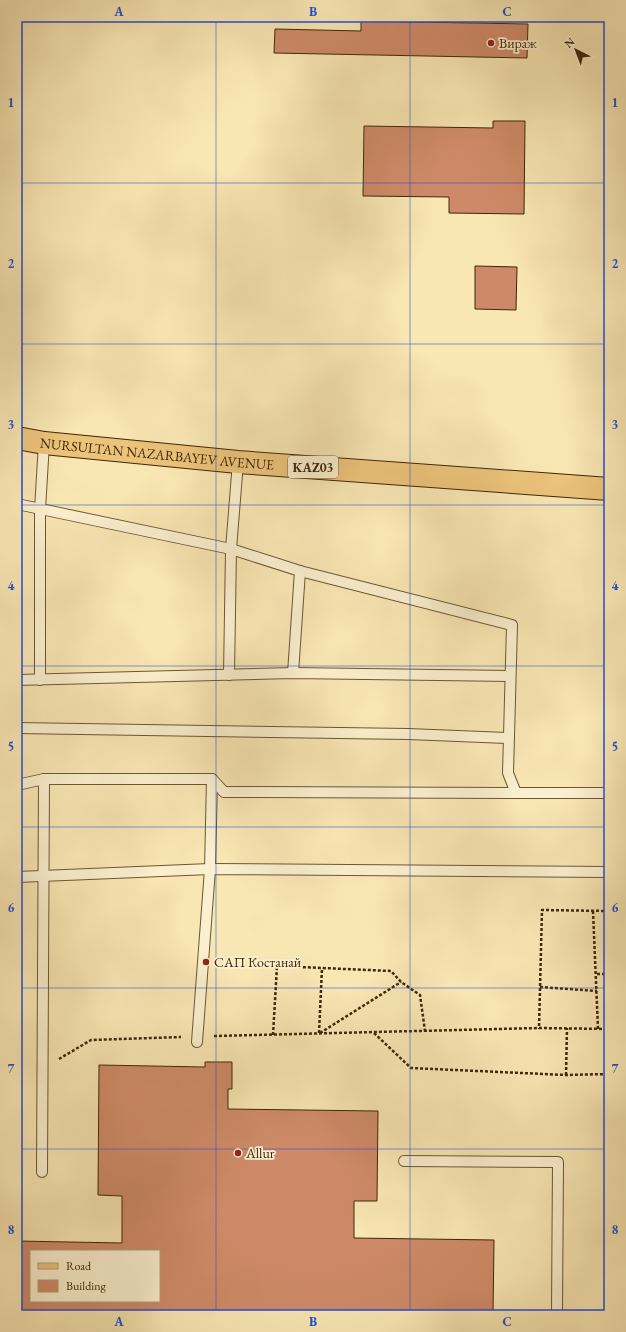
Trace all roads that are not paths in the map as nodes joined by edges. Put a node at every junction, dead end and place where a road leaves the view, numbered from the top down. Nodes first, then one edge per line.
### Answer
1 (17, 438) edge
2 (44, 443) junction
3 (238, 462) junction
4 (609, 489) edge
5 (17, 504) edge
6 (40, 509) junction
7 (231, 549) junction
8 (300, 571) junction
9 (293, 673) junction
10 (230, 675) junction
11 (510, 676) junction
12 (17, 680) edge
13 (40, 680) junction
14 (17, 728) edge
15 (507, 738) junction
16 (44, 779) junction
17 (212, 779) junction
18 (17, 785) edge
19 (516, 793) junction
20 (609, 793) edge
21 (210, 869) junction
22 (609, 872) edge
23 (17, 877) edge
24 (43, 877) junction
25 (198, 1039) road end
26 (404, 1161) dead end
27 (42, 1172) dead end
28 (557, 1315) edge

1 - 2 main road, NURSULTAN NAZARBAYEV AVENUE / KАZ03
2 - 3 main road, NURSULTAN NAZARBAYEV AVENUE / KАZ03
2 - 6 lane
3 - 4 main road, NURSULTAN NAZARBAYEV AVENUE / KАZ03
3 - 7 lane
5 - 6 lane
6 - 7 lane
6 - 13 lane
7 - 8 lane
7 - 10 lane
8 - 9 lane
8 - 11 lane
9 - 10 lane
9 - 11 lane
10 - 13 lane
11 - 15 lane
12 - 13 lane
14 - 15 lane
15 - 19 lane
16 - 17 lane
16 - 18 lane
16 - 24 lane
17 - 19 lane
17 - 21 lane
19 - 20 lane
21 - 22 lane
21 - 24 lane
21 - 25 lane
23 - 24 lane
24 - 27 lane
26 - 28 lane

